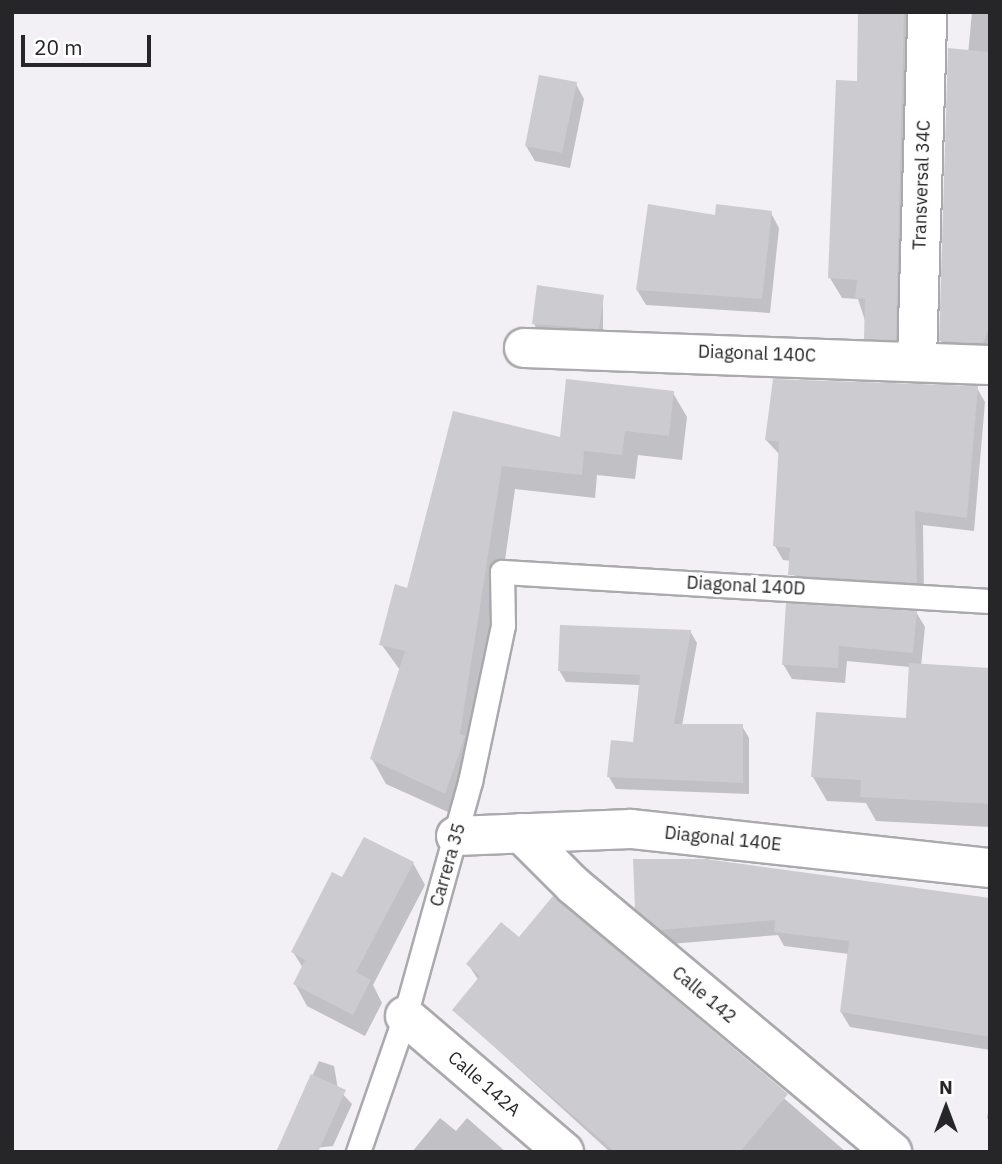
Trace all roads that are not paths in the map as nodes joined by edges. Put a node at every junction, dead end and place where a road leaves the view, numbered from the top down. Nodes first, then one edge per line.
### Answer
1 (927, 12) edge
2 (524, 348) dead end
3 (917, 359) junction
4 (990, 365) edge
5 (502, 572) joint
6 (990, 601) edge
7 (522, 833) junction
8 (456, 836) junction
9 (990, 869) edge
10 (405, 1016) junction
11 (358, 1152) edge
12 (564, 1152) edge
13 (892, 1152) edge

1 - 3 street, Transversal 34C
2 - 3 street, Diagonal 140C
3 - 4 street, Diagonal 140C
5 - 6 lane, Diagonal 140D
5 - 8 lane, Carrera 35
7 - 8 street, Diagonal 140E
7 - 9 street, Diagonal 140E
7 - 13 street, Calle 142
8 - 10 lane, Carrera 35
10 - 11 lane, Carrera 35
10 - 12 street, Calle 142A

